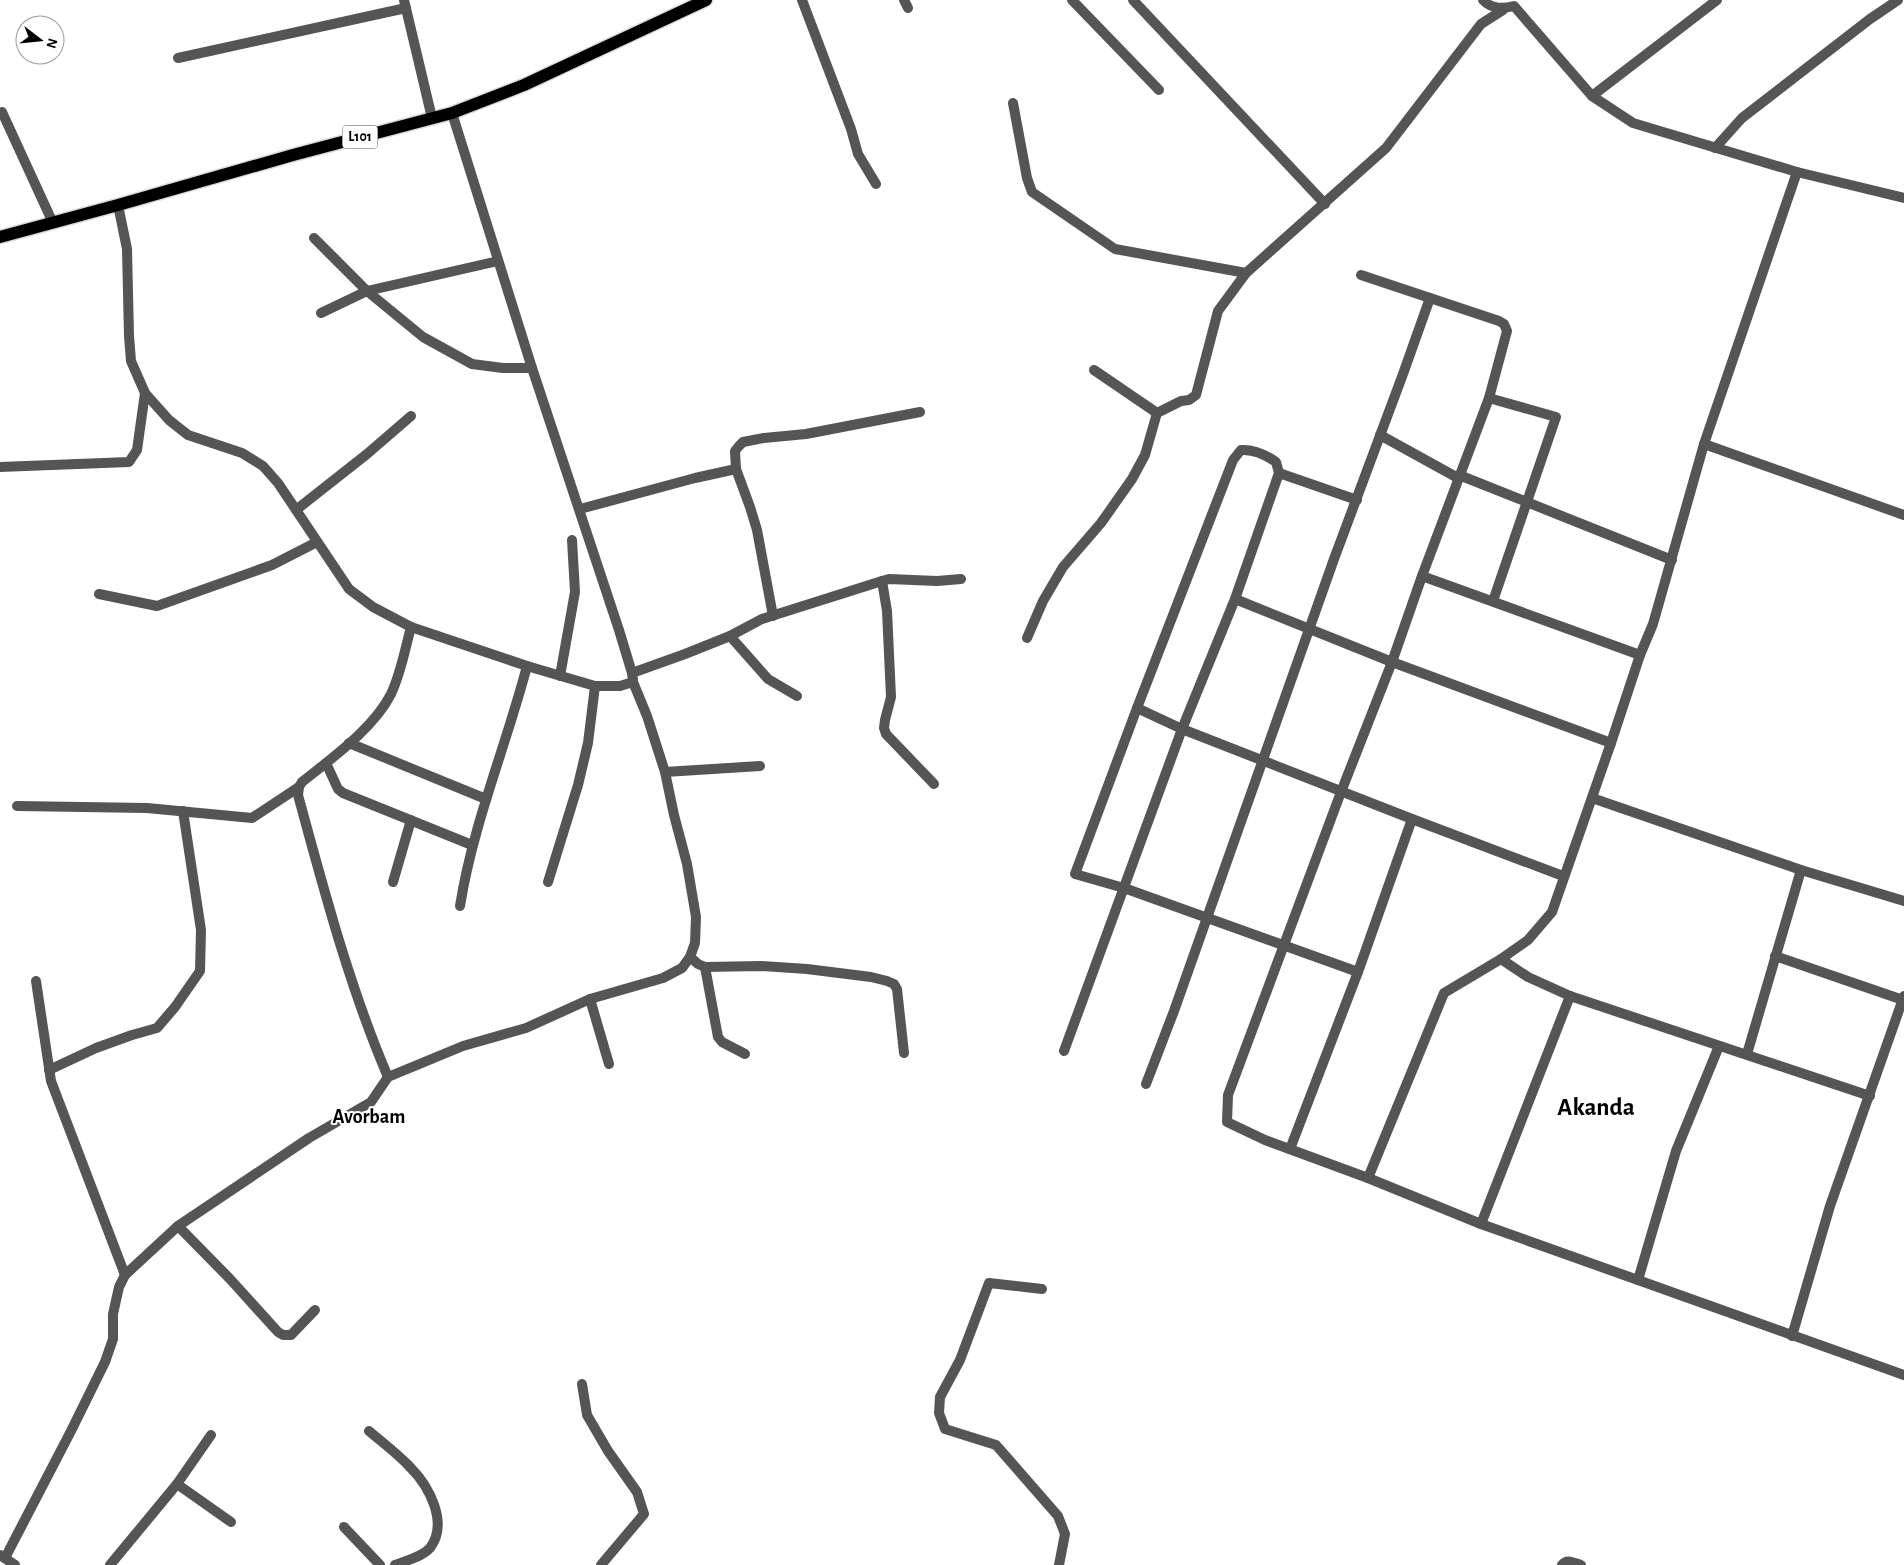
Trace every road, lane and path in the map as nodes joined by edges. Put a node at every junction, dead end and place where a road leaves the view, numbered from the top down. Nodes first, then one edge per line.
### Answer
1 (706, 0) edge
2 (802, 0) edge
3 (1072, 0) edge
4 (1134, 0) edge
5 (1717, 0) edge
6 (1898, 0) edge
7 (1485, 2) edge
8 (1519, 3) edge
9 (405, 4) edge
10 (1503, 10) junction
11 (1482, 24) junction
12 (178, 58) dead end
13 (1159, 90) dead end
14 (1592, 96) junction
15 (1013, 103) dead end
16 (2, 112) dead end
17 (452, 113) junction
18 (432, 118) junction
19 (1715, 148) junction
20 (1797, 172) junction
21 (876, 184) dead end
22 (1904, 198) edge
23 (1325, 204) junction
24 (118, 205) junction
25 (53, 223) junction
26 (0, 237) edge
27 (314, 238) dead end
28 (498, 261) junction
29 (1246, 273) junction
30 (1361, 275) dead end
31 (367, 290) junction
32 (1430, 298) junction
33 (322, 313) dead end
34 (532, 368) junction
35 (1094, 370) dead end
36 (145, 393) junction
37 (1489, 398) junction
38 (920, 412) dead end
39 (1158, 413) junction
40 (411, 416) dead end
41 (1380, 435) junction
42 (1704, 444) junction
43 (0, 467) edge
44 (736, 469) junction
45 (1279, 473) junction
46 (1458, 476) junction
47 (1357, 500) junction
48 (1527, 501) junction
49 (580, 509) junction
50 (296, 510) junction
51 (1904, 515) edge
52 (572, 540) dead end
53 (317, 542) junction
54 (1672, 560) junction
55 (1422, 576) junction
56 (962, 579) dead end
57 (882, 581) junction
58 (99, 594) dead end
59 (1235, 598) junction
60 (1493, 601) junction
61 (773, 616) junction
62 (411, 628) junction
63 (1310, 628) junction
64 (730, 636) junction
65 (1027, 638) dead end
66 (1640, 655) junction
67 (1392, 662) junction
68 (527, 666) junction
69 (560, 676) junction
70 (632, 678) junction
71 (595, 686) junction
72 (797, 696) dead end
73 (1137, 708) junction
74 (1182, 729) junction
75 (348, 743) junction
76 (1611, 743) junction
77 (1262, 760) junction
78 (326, 762) junction
79 (760, 766) dead end
80 (665, 772) junction
81 (934, 784) dead end
82 (299, 787) junction
83 (1341, 792) junction
84 (1592, 798) junction
85 (486, 799) junction
86 (17, 806) dead end
87 (183, 810) junction
88 (1412, 819) junction
89 (411, 820) junction
90 (472, 845) junction
91 (1801, 870) junction
92 (1563, 876) junction
93 (394, 882) dead end
94 (548, 882) dead end
95 (1124, 888) junction
96 (1904, 902) edge
97 (460, 906) dead end
98 (1206, 918) junction
99 (1284, 946) junction
100 (1776, 956) junction
101 (690, 957) junction
102 (1501, 959) junction
103 (705, 967) junction
104 (1358, 972) junction
105 (36, 981) dead end
106 (1570, 996) junction
107 (1903, 998) edge
108 (590, 999) junction
109 (1719, 1046) junction
110 (1064, 1051) dead end
111 (904, 1053) dead end
112 (745, 1054) dead end
113 (1747, 1054) junction
114 (609, 1064) dead end
115 (49, 1070) junction
116 (388, 1077) junction
117 (1146, 1084) dead end
118 (1870, 1096) junction
119 (1290, 1149) junction
120 (1368, 1178) junction
121 (1481, 1224) junction
122 (178, 1226) junction
123 (125, 1275) junction
124 (1638, 1280) junction
125 (1042, 1289) dead end
126 (315, 1310) dead end
127 (1792, 1336) junction
128 (1904, 1376) edge
129 (582, 1384) dead end
130 (370, 1431) dead end
131 (211, 1435) dead end
132 (177, 1484) junction
133 (231, 1522) dead end
134 (344, 1527) dead end
135 (2, 1556) edge
136 (15, 1565) edge
137 (110, 1565) edge
138 (380, 1565) edge
139 (395, 1565) edge
140 (601, 1565) edge
141 (1060, 1565) edge
142 (1562, 1565) edge
143 (1581, 1565) edge

1 - 17 main road, L101
2 - 21 street
3 - 13 street
4 - 23 street
5 - 14 street
6 - 19 street
7 - 10 street
7 - 11 street
8 - 10 street
8 - 14 street
9 - 12 street
9 - 18 street
10 - 11 street
11 - 23 street
14 - 19 street
15 - 29 street
16 - 25 street
17 - 18 main road, L101
17 - 28 street
18 - 24 main road, L101
19 - 20 street
20 - 22 street
20 - 42 street
23 - 29 street
24 - 25 main road, L101
24 - 36 street
25 - 26 main road, L101
27 - 31 street
28 - 31 street
28 - 34 street
29 - 39 street
30 - 32 street
31 - 33 street
31 - 34 street
32 - 37 street
32 - 41 street
34 - 49 street
35 - 39 street
36 - 43 street
36 - 50 street
37 - 46 street
37 - 48 street
38 - 44 street
39 - 65 street
40 - 50 street
41 - 46 street
41 - 47 street
42 - 51 street
42 - 54 street
44 - 49 street
44 - 61 street
45 - 47 street
45 - 59 street
45 - 73 street
46 - 48 street
46 - 55 street
47 - 63 street
48 - 54 street
48 - 60 street
49 - 70 street
50 - 53 street
52 - 69 street
53 - 58 street
53 - 62 street
54 - 66 street
55 - 60 street
55 - 67 street
56 - 57 street
57 - 61 street
57 - 81 street
59 - 63 street
59 - 74 street
60 - 66 street
61 - 64 street
62 - 68 street
62 - 75 street
63 - 67 street
63 - 77 street
64 - 70 street
64 - 72 street
66 - 76 street
67 - 76 street
67 - 83 street
68 - 69 street
68 - 85 street
69 - 71 street
70 - 71 street
70 - 80 street
71 - 94 street
73 - 74 street
73 - 95 street
74 - 77 street
74 - 95 street
75 - 78 street
75 - 85 street
76 - 84 street
77 - 83 street
77 - 98 street
78 - 82 street
78 - 89 street
79 - 80 street
80 - 101 street
82 - 87 street
82 - 116 street
83 - 88 street
83 - 99 street
84 - 91 street
84 - 92 street
85 - 90 street
86 - 87 street
87 - 115 street
88 - 92 street
88 - 104 street
89 - 90 street
89 - 93 street
90 - 97 street
91 - 96 street
91 - 100 street
92 - 102 street
95 - 98 street
95 - 110 street
98 - 99 street
98 - 117 street
99 - 104 street
99 - 119 street
100 - 107 street
100 - 113 street
101 - 103 street
101 - 108 street
102 - 106 street
102 - 120 street
103 - 111 street
103 - 112 street
104 - 119 street
105 - 115 street
106 - 109 street
106 - 121 street
107 - 118 street
108 - 114 street
108 - 116 street
109 - 113 street
109 - 124 street
113 - 118 street
115 - 123 street
116 - 122 street
118 - 127 street
119 - 120 street
120 - 121 street
121 - 124 street
122 - 123 street
122 - 126 street
123 - 135 street
124 - 127 street
125 - 141 street
127 - 128 street
129 - 140 street
130 - 139 street
131 - 132 street
132 - 133 street
132 - 137 street
134 - 138 street
135 - 136 street
142 - 143 street

